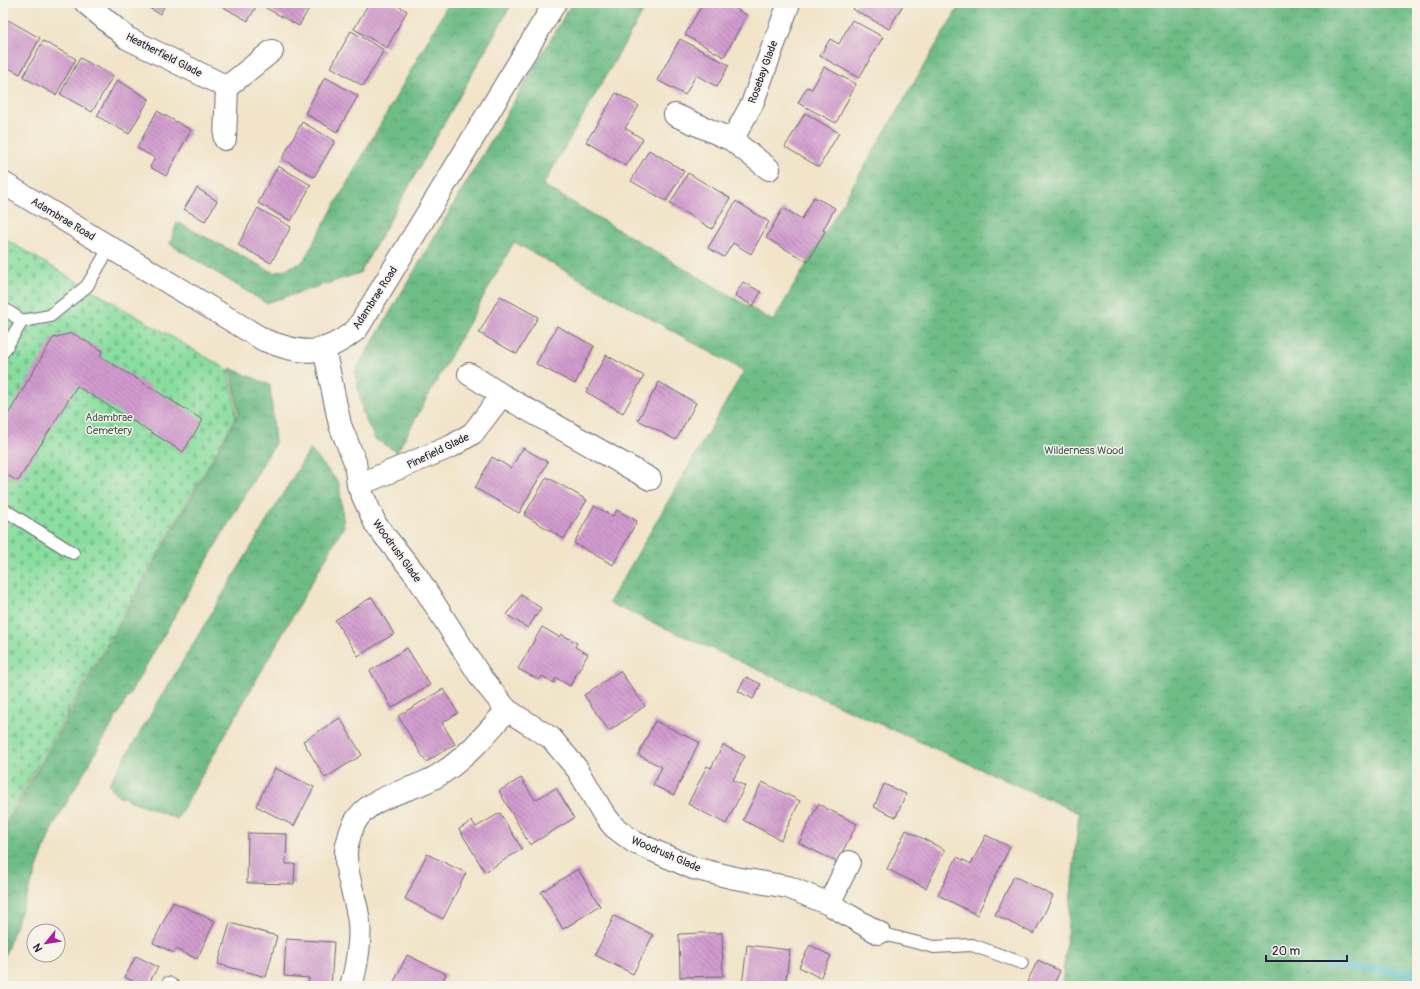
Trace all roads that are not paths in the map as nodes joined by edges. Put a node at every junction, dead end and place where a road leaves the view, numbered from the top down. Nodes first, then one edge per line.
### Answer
1 (86, 3) edge
2 (555, 3) edge
3 (789, 3) edge
4 (272, 51) dead end
5 (227, 87) junction
6 (675, 115) dead end
7 (225, 139) dead end
8 (732, 140) junction
9 (769, 169) dead end
10 (3, 183) edge
11 (110, 247) junction
12 (3, 308) edge
13 (22, 321) junction
14 (324, 348) junction
15 (3, 352) edge
16 (469, 374) dead end
17 (502, 395) junction
18 (650, 479) dead end
19 (358, 485) junction
20 (3, 509) edge
21 (73, 553) dead end
22 (507, 710) junction
23 (849, 862) dead end
24 (829, 904) junction
25 (879, 933) joint
26 (1022, 963) dead end
27 (351, 986) edge

1 - 5 street, Heatherfield Glade
2 - 14 street, Adambrae Road
3 - 8 street, Rosebay Glade
4 - 5 street
5 - 7 street
6 - 8 street
8 - 9 street
10 - 11 street, Adambrae Road
11 - 13 lane
11 - 14 street, Adambrae Road
12 - 13 lane
13 - 15 lane
14 - 19 street, Woodrush Glade
16 - 17 street
17 - 18 street
17 - 19 street, Pinefield Glade
19 - 22 street, Woodrush Glade
20 - 21 lane
22 - 24 street, Woodrush Glade
22 - 27 street
23 - 24 street
24 - 25 street, Woodrush Glade
25 - 26 lane

